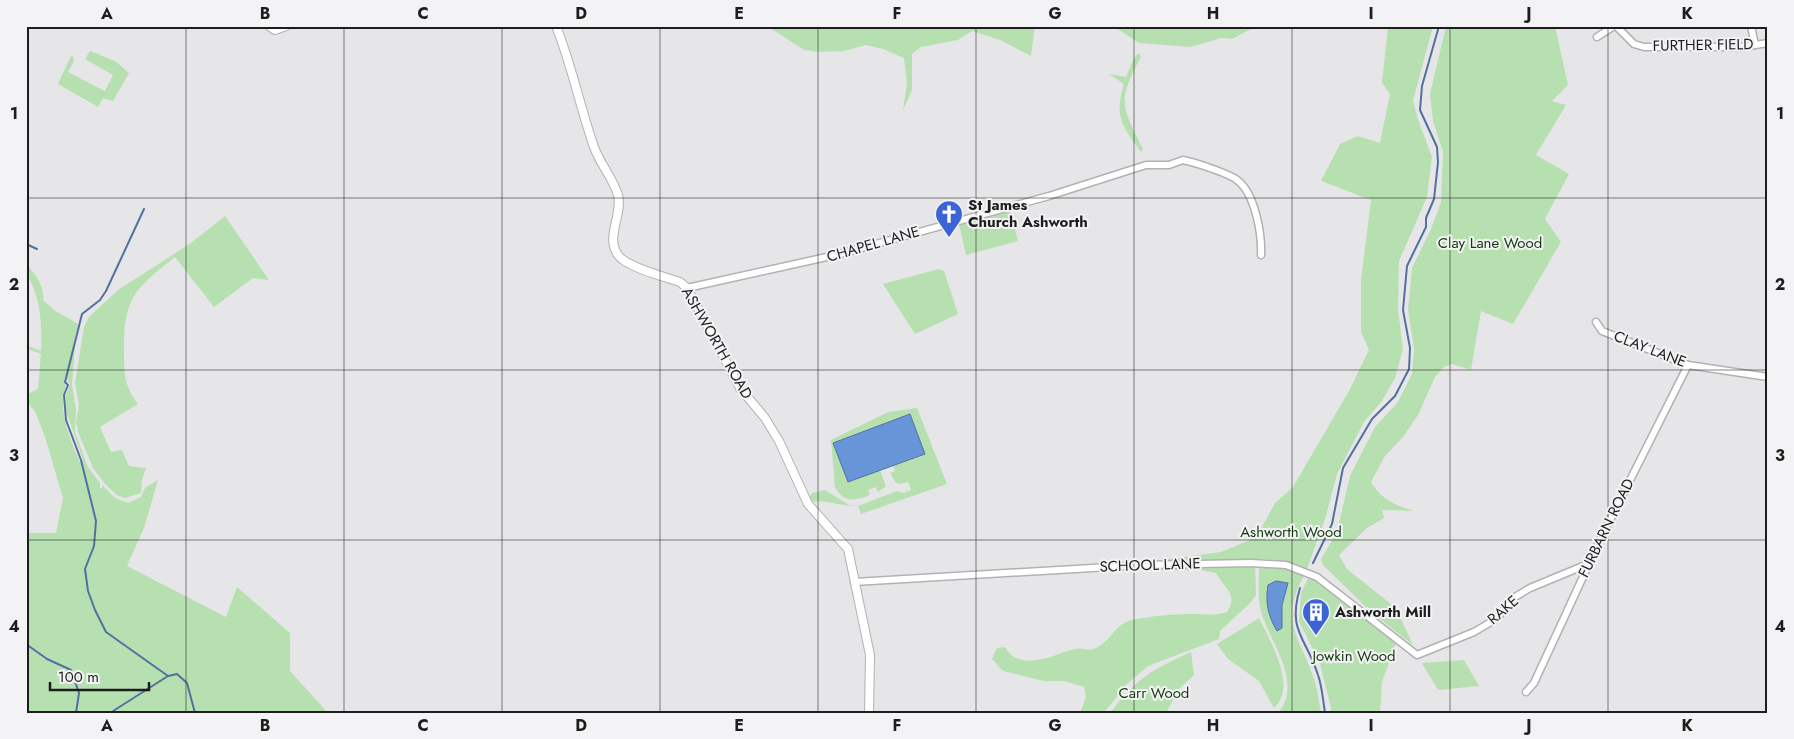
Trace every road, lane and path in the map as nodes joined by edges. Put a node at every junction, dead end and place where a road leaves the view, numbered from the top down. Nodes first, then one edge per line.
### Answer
1 (269, 26) edge
2 (286, 26) edge
3 (556, 26) edge
4 (1615, 26) edge
5 (1751, 26) edge
6 (1598, 37) dead end
7 (1768, 43) edge
8 (1755, 45) junction
9 (1261, 255) dead end
10 (687, 288) junction
11 (1596, 322) dead end
12 (1688, 365) junction
13 (1768, 377) edge
14 (1588, 564) junction
15 (854, 582) junction
16 (1416, 655) joint
17 (1526, 692) dead end
18 (869, 713) edge

1 - 2 street
3 - 10 street, ASHWORTH ROAD
4 - 6 street
4 - 8 street, FURTHER FIELD
5 - 8 street
7 - 8 street, FURTHER FIELD
9 - 10 street, CHAPEL LANE
10 - 15 street, ASHWORTH ROAD
11 - 12 street, CLAY LANE
12 - 13 street, CLAY LANE
12 - 14 street, FURBARN ROAD
14 - 16 street, RAKE
14 - 17 street, FURBARN ROAD
15 - 16 street, SCHOOL LANE
15 - 18 street, ASHWORTH ROAD

